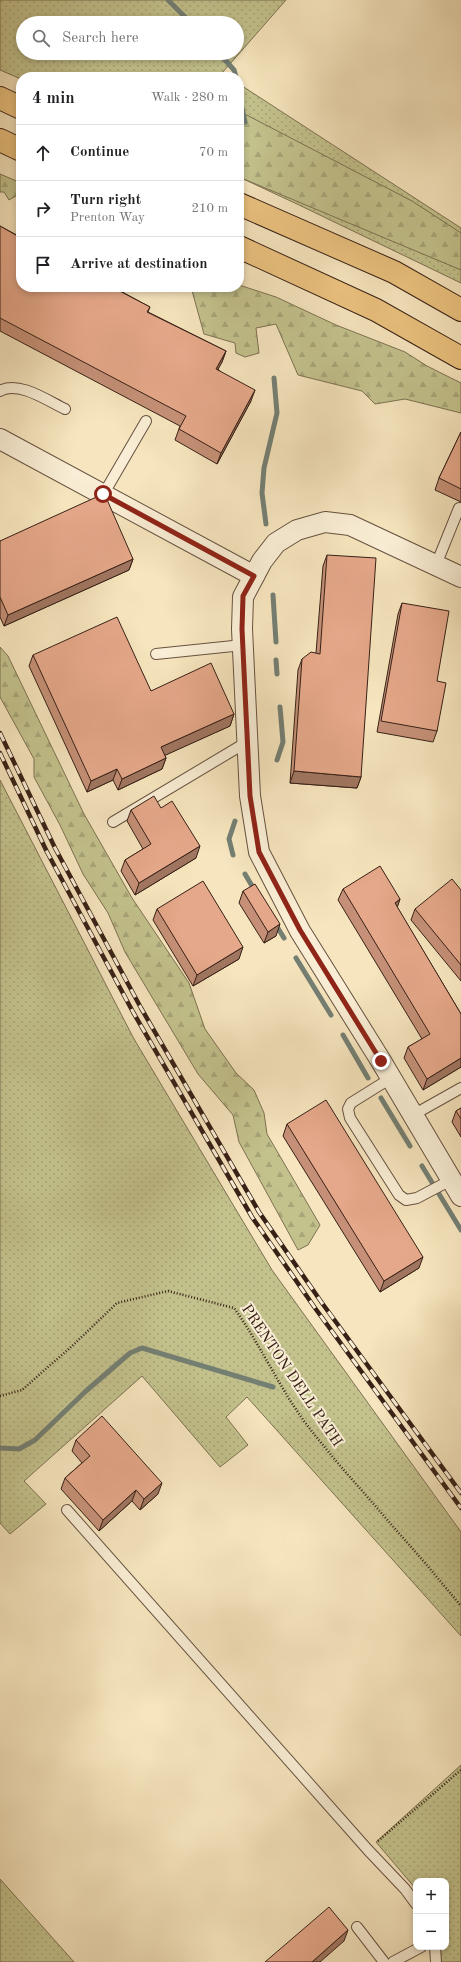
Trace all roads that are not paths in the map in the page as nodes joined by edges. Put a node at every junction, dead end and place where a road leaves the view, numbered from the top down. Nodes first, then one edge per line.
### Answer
1 (0, 98) edge
2 (16, 106) edge
3 (0, 140) edge
4 (16, 148) edge
5 (244, 206) edge
6 (244, 249) edge
7 (461, 310) edge
8 (461, 358) edge
9 (0, 391) edge
10 (65, 409) dead end
11 (146, 421) dead end
12 (0, 439) edge
13 (103, 494) junction
14 (459, 508) dead end
15 (436, 565) junction
16 (254, 576) junction
17 (461, 577) edge
18 (243, 645) junction
19 (156, 654) dead end
20 (247, 742) junction
21 (113, 822) dead end
22 (391, 1078) junction
23 (461, 1088) edge
24 (413, 1115) junction
25 (456, 1188) edge
26 (67, 1510) dead end
27 (413, 1900) edge
28 (357, 1927) dead end
29 (415, 1950) edge
30 (435, 1950) edge
31 (384, 1962) edge
32 (393, 1962) edge
33 (436, 1962) edge

1 - 2 highway
3 - 4 highway
5 - 7 highway
6 - 8 highway
9 - 10 lane
11 - 13 lane
12 - 13 street
13 - 16 street
14 - 15 lane
15 - 16 street
15 - 17 street
16 - 18 street
18 - 19 lane
18 - 20 street
20 - 21 lane
20 - 22 street
22 - 24 street
22 - 25 lane
23 - 24 lane
24 - 25 street
26 - 27 lane
28 - 31 lane
29 - 32 lane
30 - 33 lane

